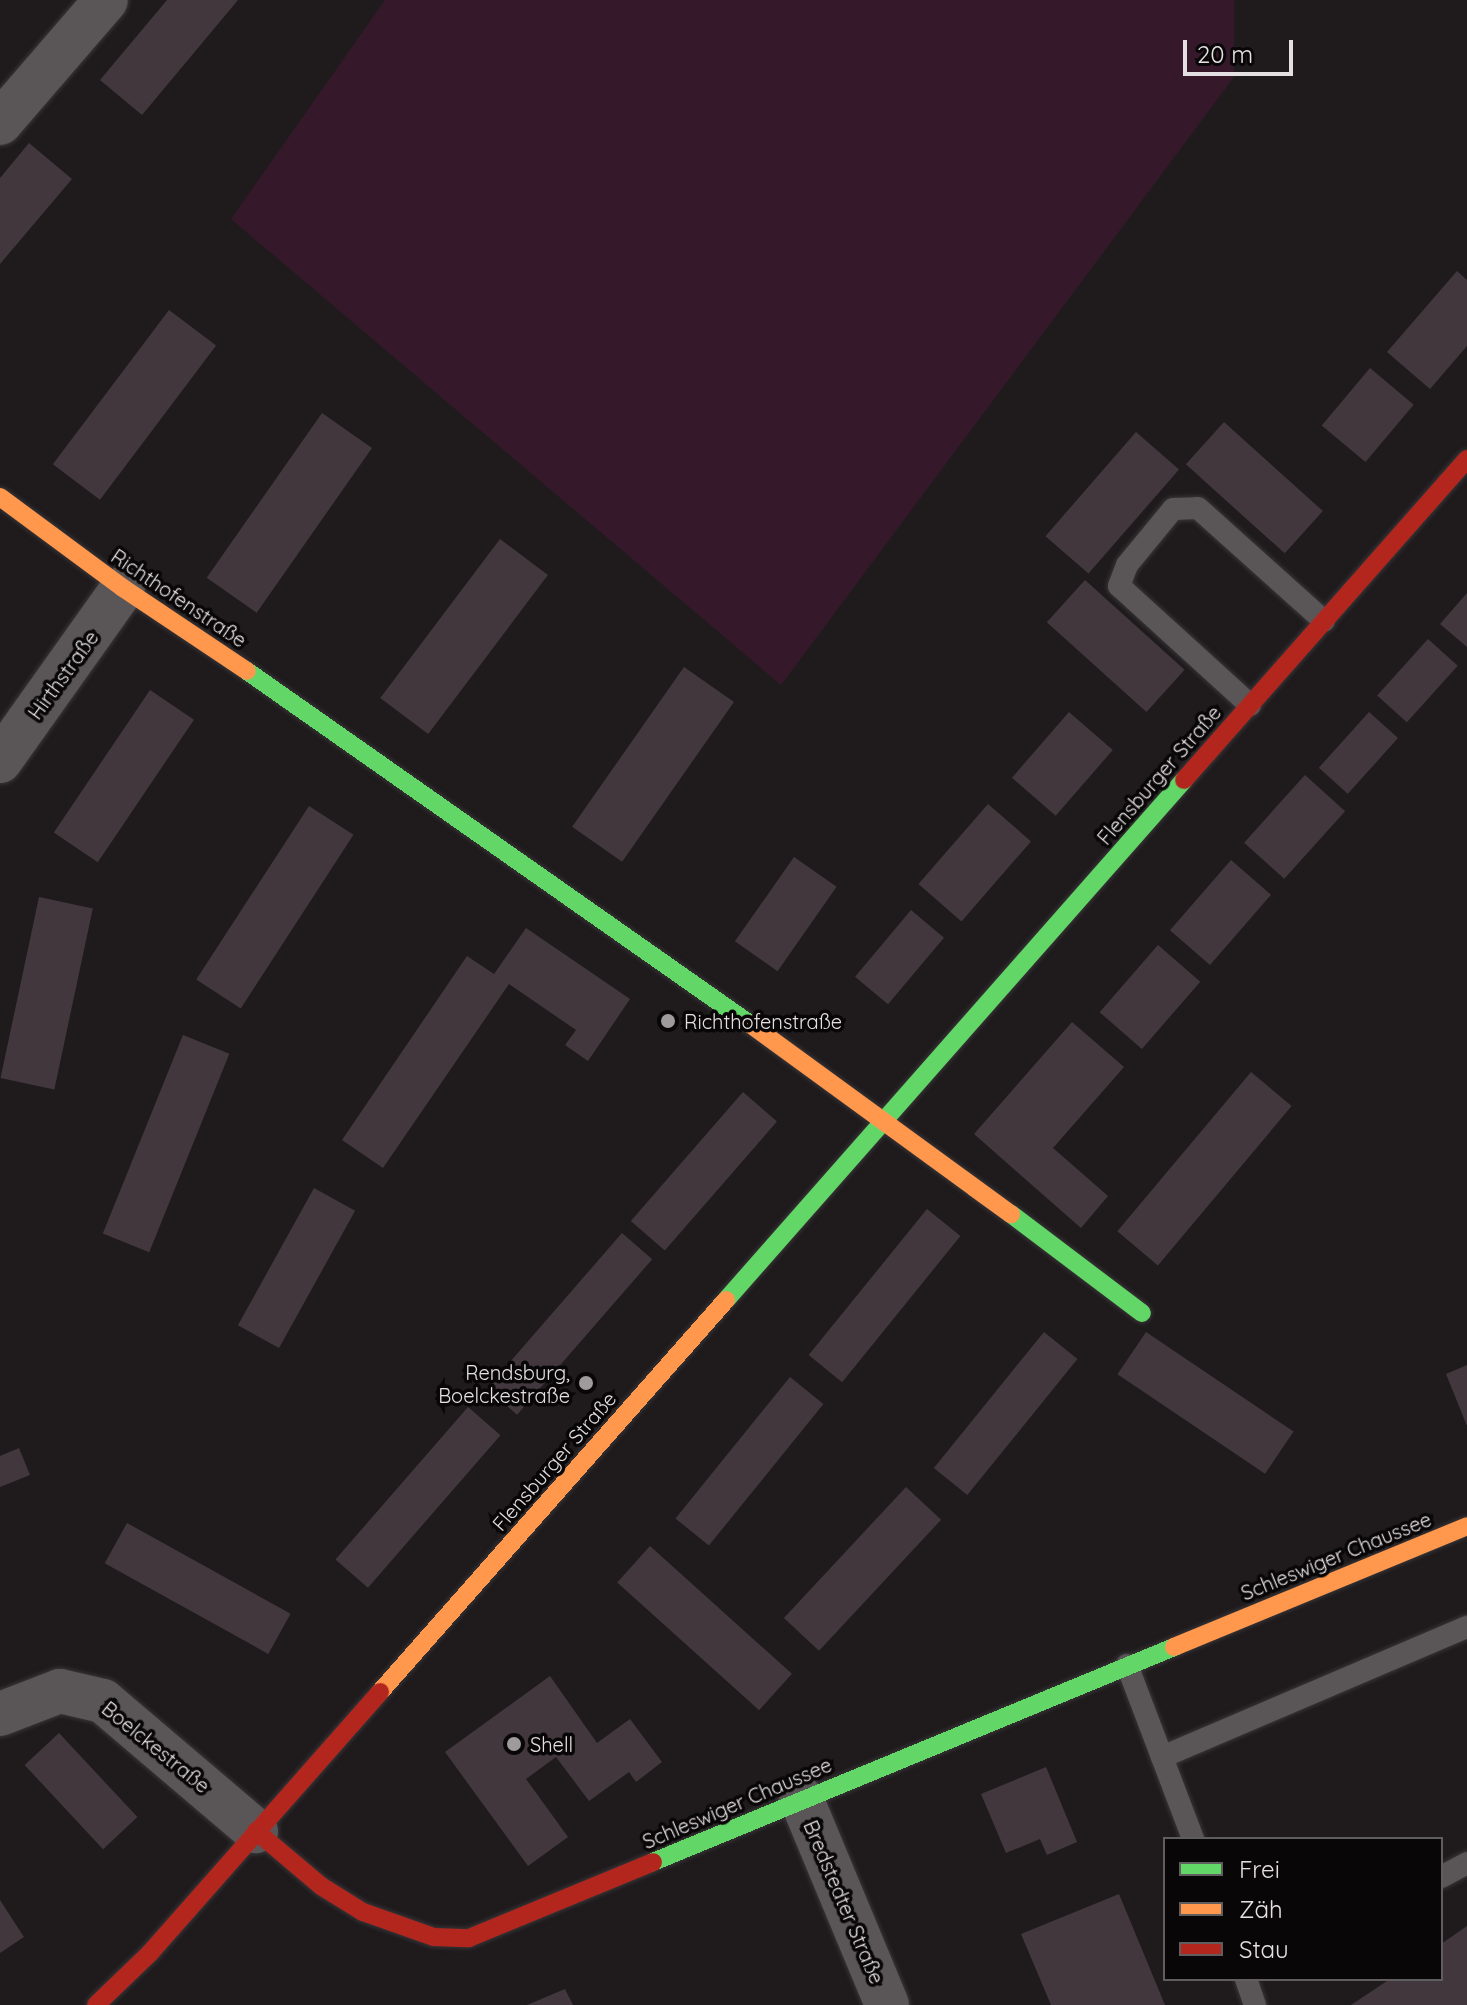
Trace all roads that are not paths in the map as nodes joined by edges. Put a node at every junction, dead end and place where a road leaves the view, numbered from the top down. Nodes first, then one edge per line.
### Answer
1 (106, 0) edge
2 (0, 123) edge
3 (1467, 459) edge
4 (0, 497) edge
5 (123, 588) junction
6 (1324, 621) junction
7 (1250, 705) junction
8 (0, 761) edge
9 (885, 1119) junction
10 (1142, 1313) dead end
11 (1467, 1526) edge
12 (1467, 1627) edge
13 (1127, 1665) junction
14 (0, 1714) edge
15 (1162, 1757) junction
16 (801, 1798) junction
17 (256, 1831) junction
18 (1192, 1837) edge
19 (1467, 1863) edge
20 (1443, 1876) edge
21 (96, 2005) edge
22 (887, 2005) edge

1 - 2 street
3 - 6 street, Flensburger Straße
4 - 5 street, Richthofenstraße
5 - 8 street, Hirthstraße
5 - 9 street, Richthofenstraße
6 - 7 street, Flensburger Straße
6 - 7 lane
7 - 9 street, Flensburger Straße
9 - 10 street
9 - 17 street, Flensburger Straße
11 - 13 street, Schleswiger Chaussee
12 - 15 lane
13 - 15 lane
13 - 16 street, Schleswiger Chaussee
14 - 17 street, Boelckestraße
15 - 18 lane
16 - 17 street, Schleswiger Chaussee
16 - 22 street, Bredstedter Straße
17 - 21 street
19 - 20 lane

